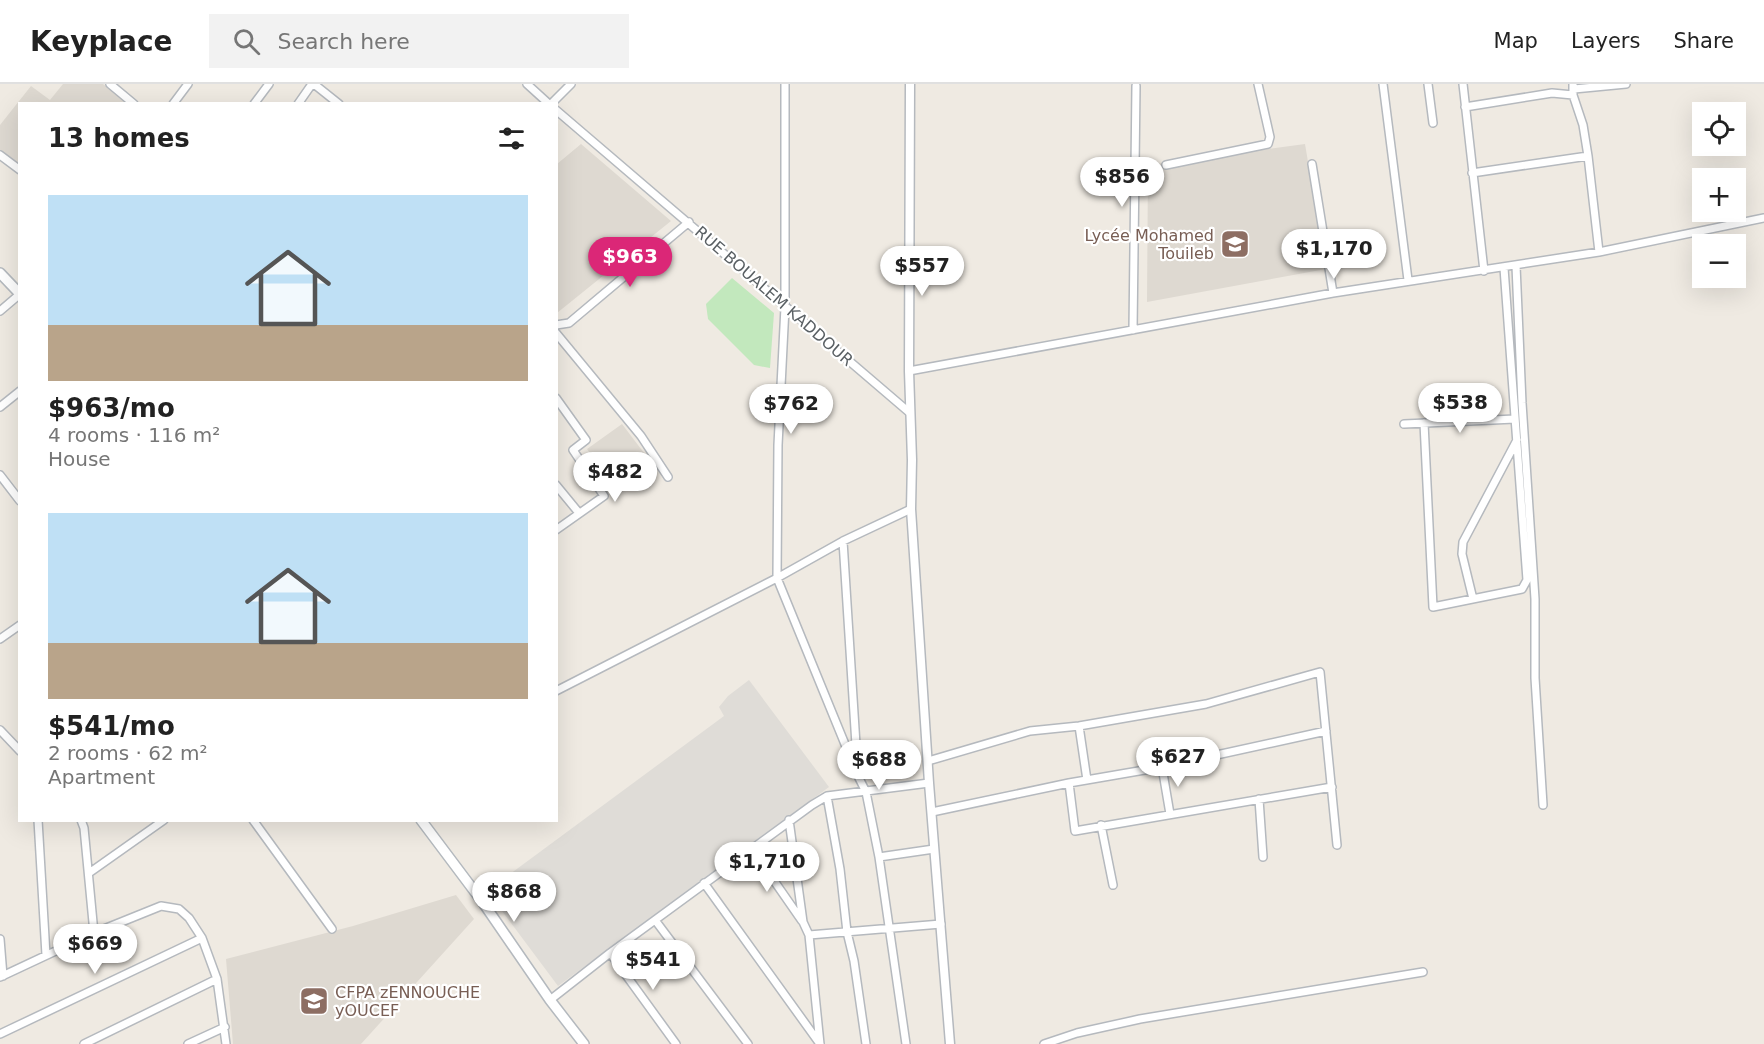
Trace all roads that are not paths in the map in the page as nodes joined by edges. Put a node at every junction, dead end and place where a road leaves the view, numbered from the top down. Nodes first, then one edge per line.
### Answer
1 (110, 84) edge
2 (188, 84) edge
3 (269, 84) edge
4 (313, 84) edge
5 (527, 84) edge
6 (571, 84) edge
7 (785, 84) edge
8 (910, 84) edge
9 (1258, 84) edge
10 (1383, 84) edge
11 (1428, 84) edge
12 (1463, 84) edge
13 (1626, 84) edge
14 (1136, 86) dead end
15 (1573, 89) edge
16 (132, 102) edge
17 (174, 102) edge
18 (256, 102) edge
19 (300, 102) edge
20 (336, 102) edge
21 (548, 102) edge
22 (552, 102) edge
23 (1465, 106) junction
24 (558, 112) edge
25 (1433, 123) dead end
26 (0, 155) edge
27 (1588, 156) junction
28 (1312, 164) dead end
29 (1166, 165) dead end
30 (18, 168) edge
31 (1472, 173) junction
32 (1764, 218) edge
33 (689, 222) junction
34 (1599, 252) junction
35 (1516, 266) junction
36 (1504, 268) junction
37 (1484, 271) junction
38 (0, 273) edge
39 (1408, 280) junction
40 (18, 292) edge
41 (1333, 293) junction
42 (18, 296) edge
43 (785, 307) junction
44 (0, 311) edge
45 (558, 325) edge
46 (1133, 330) junction
47 (558, 335) edge
48 (909, 371) junction
49 (18, 393) edge
50 (558, 401) edge
51 (0, 407) edge
52 (910, 413) junction
53 (1515, 418) junction
54 (1425, 423) junction
55 (1404, 424) dead end
56 (1516, 440) junction
57 (0, 475) edge
58 (668, 477) dead end
59 (558, 487) edge
60 (18, 498) edge
61 (911, 509) junction
62 (579, 513) junction
63 (558, 529) edge
64 (843, 541) junction
65 (777, 578) junction
66 (1473, 600) junction
67 (18, 626) edge
68 (0, 639) edge
69 (558, 690) edge
70 (1080, 726) junction
71 (0, 730) edge
72 (1326, 731) junction
73 (18, 749) edge
74 (928, 761) junction
75 (1162, 767) junction
76 (858, 776) junction
77 (1087, 780) junction
78 (928, 783) junction
79 (1069, 783) junction
80 (1332, 787) junction
81 (866, 792) junction
82 (827, 796) junction
83 (1259, 799) junction
84 (1543, 805) dead end
85 (932, 812) junction
86 (1170, 814) junction
87 (789, 820) junction
88 (38, 822) edge
89 (82, 822) edge
90 (161, 822) edge
91 (254, 822) edge
92 (422, 822) edge
93 (1101, 825) junction
94 (1337, 845) dead end
95 (752, 849) junction
96 (934, 849) junction
97 (879, 857) junction
98 (1263, 857) dead end
99 (89, 873) junction
100 (704, 883) junction
101 (1113, 885) dead end
102 (655, 920) junction
103 (803, 922) junction
104 (941, 924) junction
105 (889, 927) junction
106 (332, 930) dead end
107 (847, 932) junction
108 (94, 933) junction
109 (808, 935) junction
110 (202, 938) junction
111 (0, 939) edge
112 (610, 953) junction
113 (46, 955) junction
114 (1424, 972) dead end
115 (2, 977) edge
116 (217, 979) junction
117 (550, 1000) junction
118 (225, 1027) junction
119 (0, 1035) edge
120 (84, 1044) edge
121 (188, 1044) edge
122 (226, 1044) edge
123 (584, 1044) edge
124 (676, 1044) edge
125 (748, 1044) edge
126 (820, 1044) edge
127 (866, 1044) edge
128 (906, 1044) edge
129 (950, 1044) edge
130 (1044, 1044) edge

1 - 16 street
2 - 17 street
3 - 18 street
4 - 19 street
4 - 20 street
5 - 21 street
6 - 22 street
7 - 43 street
8 - 48 street
9 - 29 street
10 - 39 street
11 - 25 street
12 - 23 street
13 - 15 street
14 - 46 street
15 - 23 street
15 - 27 street
23 - 31 street
24 - 33 street, RUE BOUALEM KADDOUR
26 - 30 street
27 - 31 street
27 - 34 street
28 - 41 street
31 - 37 street
32 - 34 street
33 - 43 street, RUE BOUALEM KADDOUR
33 - 45 street
34 - 35 street
35 - 36 street
35 - 84 street
36 - 37 street
36 - 53 street
37 - 39 street
38 - 40 main road
39 - 41 street
41 - 46 street
42 - 44 street
43 - 52 street, RUE BOUALEM KADDOUR
43 - 65 street
46 - 48 street
47 - 58 street
48 - 52 street
49 - 51 street
50 - 62 street
52 - 61 street
53 - 54 street
53 - 56 street
54 - 55 street
54 - 66 street
56 - 66 street
56 - 66 street
57 - 60 street
59 - 62 street
61 - 64 street
61 - 74 street
62 - 63 street
64 - 65 street
64 - 76 street
65 - 69 street
65 - 76 street
67 - 68 street
70 - 72 street
70 - 74 street
70 - 77 street
71 - 73 street
72 - 75 street
72 - 80 street
74 - 78 street
75 - 77 street
75 - 86 street
76 - 81 street
77 - 79 street
78 - 81 street
78 - 85 street
79 - 85 street
79 - 93 street
80 - 83 street
80 - 94 street
81 - 82 street
81 - 97 street
82 - 87 street
82 - 107 street
83 - 86 street
83 - 98 street
85 - 96 street
86 - 93 street
87 - 95 street
87 - 103 street
88 - 113 street
89 - 99 street
90 - 99 street
91 - 106 street
92 - 117 main road
93 - 101 street
95 - 100 street
95 - 103 street
96 - 97 street
96 - 104 street
97 - 105 street
99 - 108 street
100 - 102 street
100 - 126 street
102 - 112 street
102 - 125 street
103 - 109 street
104 - 105 street
104 - 129 street
105 - 107 street
105 - 128 street
107 - 109 street
107 - 127 street
108 - 110 street
108 - 113 street
109 - 126 street
110 - 116 street
110 - 119 street
111 - 115 street
112 - 117 street
112 - 124 street
113 - 115 street
114 - 130 street
116 - 118 street
116 - 120 street
117 - 123 main road
118 - 121 street
118 - 122 street

